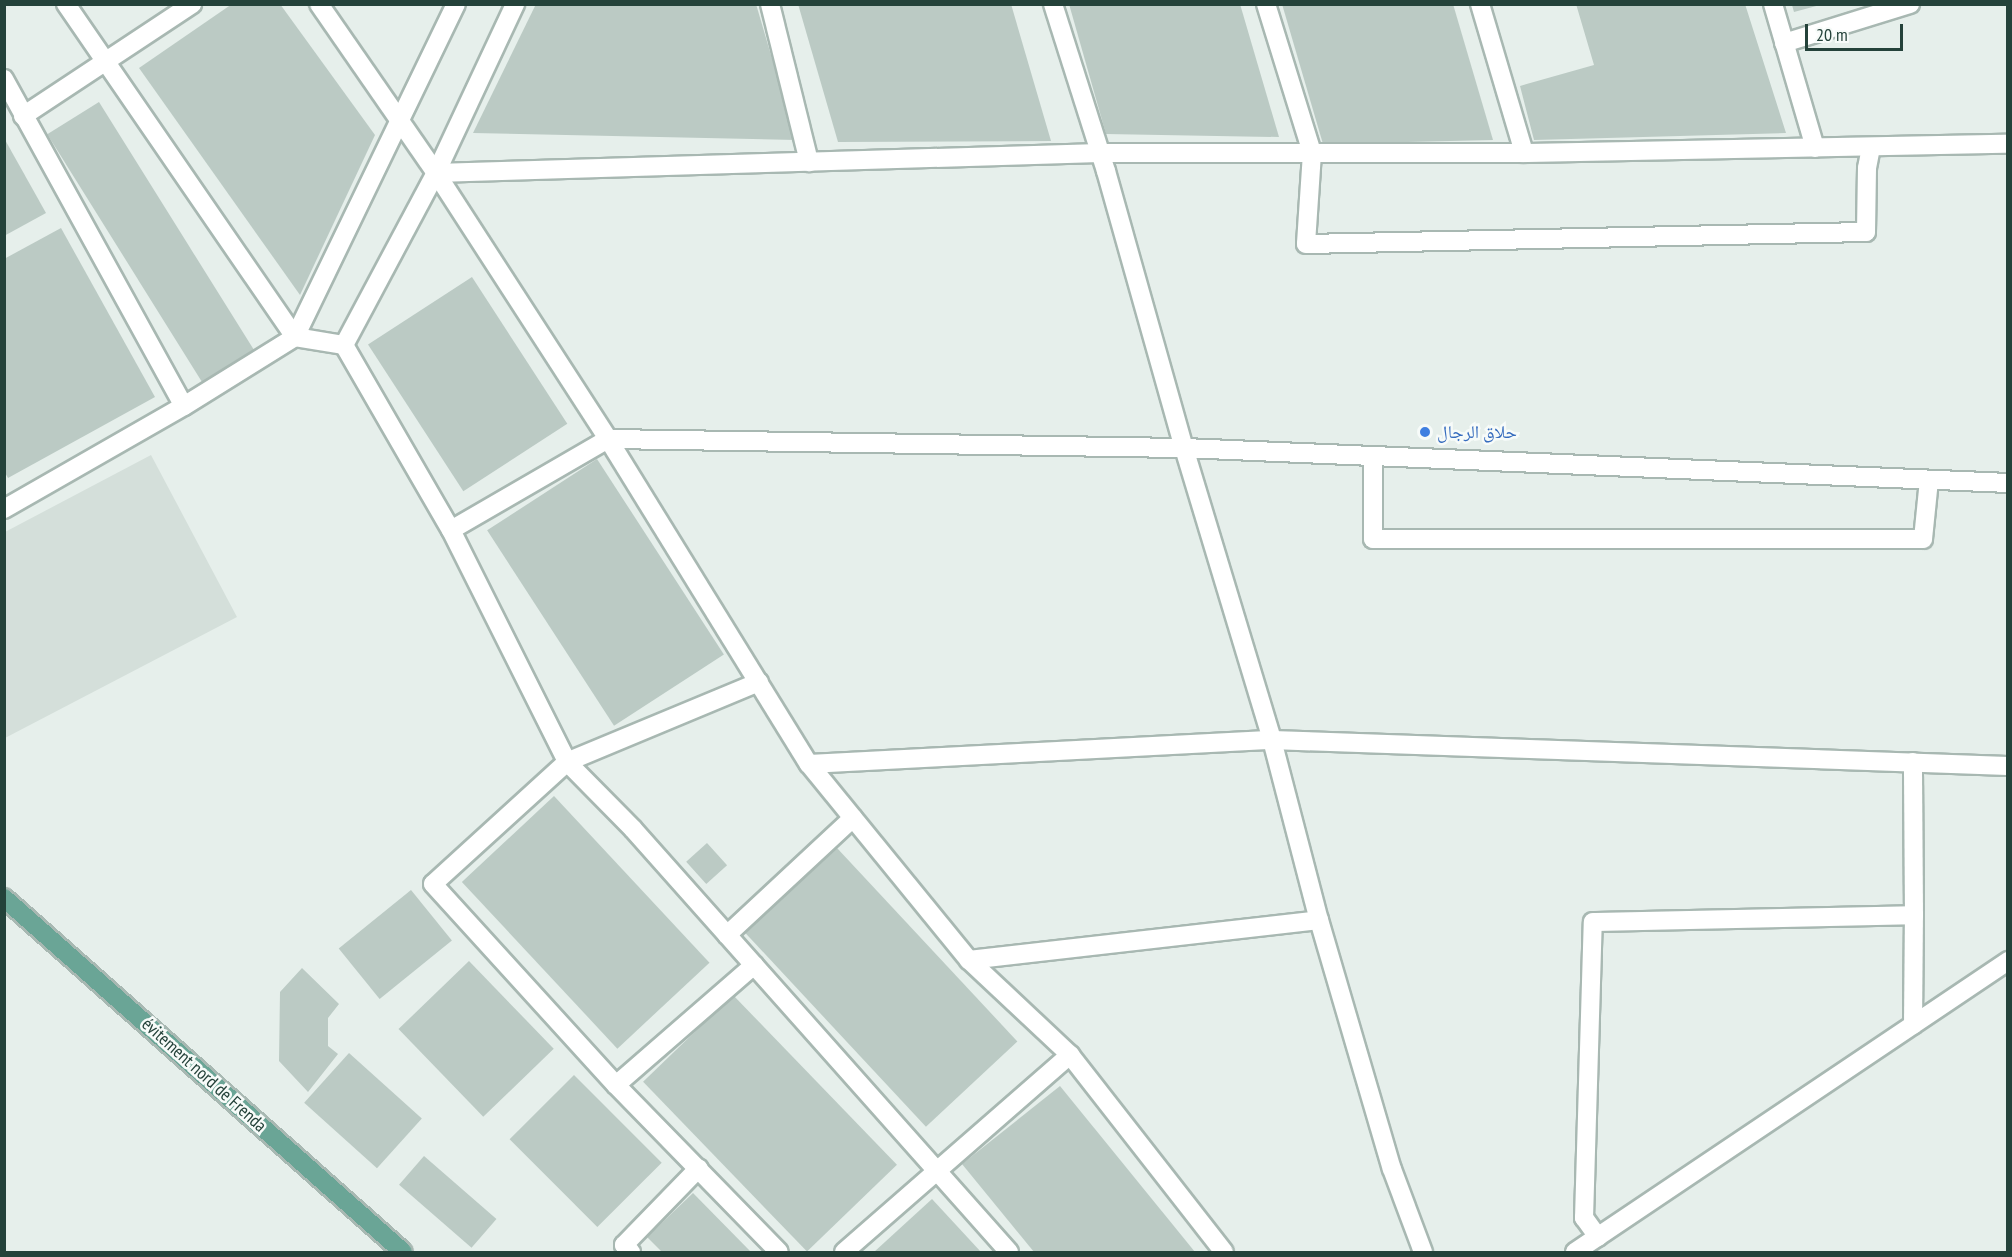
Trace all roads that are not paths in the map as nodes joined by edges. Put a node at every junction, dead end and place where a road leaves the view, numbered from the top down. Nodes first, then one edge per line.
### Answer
1 (66, 4) edge
2 (192, 4) edge
3 (319, 4) edge
4 (456, 4) edge
5 (515, 4) edge
6 (770, 4) edge
7 (1053, 4) edge
8 (1266, 4) edge
9 (1480, 4) edge
10 (1773, 4) edge
11 (1910, 4) edge
12 (1784, 43) junction
13 (106, 60) junction
14 (4, 79) edge
15 (22, 116) junction
16 (400, 121) junction
17 (2007, 144) edge
18 (1871, 147) junction
19 (1815, 148) junction
20 (1100, 153) junction
21 (1312, 153) junction
22 (1524, 153) junction
23 (809, 162) junction
24 (436, 173) junction
25 (295, 337) junction
26 (344, 345) junction
27 (184, 406) junction
28 (608, 438) junction
29 (1184, 448) junction
30 (1373, 456) junction
31 (1929, 480) junction
32 (2007, 483) edge
33 (5, 506) edge
34 (451, 530) junction
35 (759, 682) junction
36 (1272, 740) junction
37 (567, 762) junction
38 (1912, 762) junction
39 (809, 764) junction
40 (2007, 766) edge
41 (853, 818) junction
42 (4, 898) edge
43 (1914, 915) junction
44 (1319, 920) junction
45 (727, 935) junction
46 (969, 960) junction
47 (2007, 961) edge
48 (754, 965) junction
49 (1913, 1025) junction
50 (1070, 1055) junction
51 (616, 1085) junction
52 (699, 1168) junction
53 (935, 1170) junction
54 (1598, 1237) junction
55 (403, 1252) edge
56 (631, 1252) edge
57 (779, 1252) edge
58 (844, 1252) edge
59 (1010, 1252) edge
60 (1224, 1252) edge
61 (1423, 1252) edge
62 (1575, 1252) edge

1 - 13 street
2 - 13 street
3 - 16 street
4 - 16 street
5 - 24 street
6 - 23 street
7 - 20 street
8 - 21 street
9 - 22 street
10 - 12 street
11 - 12 street
12 - 19 street
13 - 15 street
13 - 25 street
14 - 15 street
15 - 27 street
16 - 24 street
16 - 25 street
17 - 18 street
18 - 19 street
18 - 21 street
19 - 22 street
20 - 21 street
20 - 23 street
20 - 29 street
21 - 22 street
23 - 24 street
24 - 26 street
24 - 28 street
25 - 26 street
25 - 27 street
26 - 34 street
27 - 33 street
28 - 29 street
28 - 34 street
28 - 35 street
29 - 30 street
29 - 36 street
30 - 31 street
30 - 31 street
31 - 32 street
34 - 37 street
35 - 37 street
35 - 39 street
36 - 38 street
36 - 39 street
36 - 44 street
37 - 45 street
37 - 51 street
38 - 40 street
38 - 43 street
39 - 41 street
41 - 45 street
41 - 46 street
42 - 55 main road, évitement nord de Frenda
43 - 49 street
43 - 54 street
44 - 46 street
44 - 61 street
45 - 48 street
46 - 50 street
47 - 49 street
48 - 51 street
48 - 53 street
49 - 54 street
50 - 53 street
50 - 60 street
51 - 52 street
52 - 56 street
52 - 57 street
53 - 58 street
53 - 59 street
54 - 62 street

